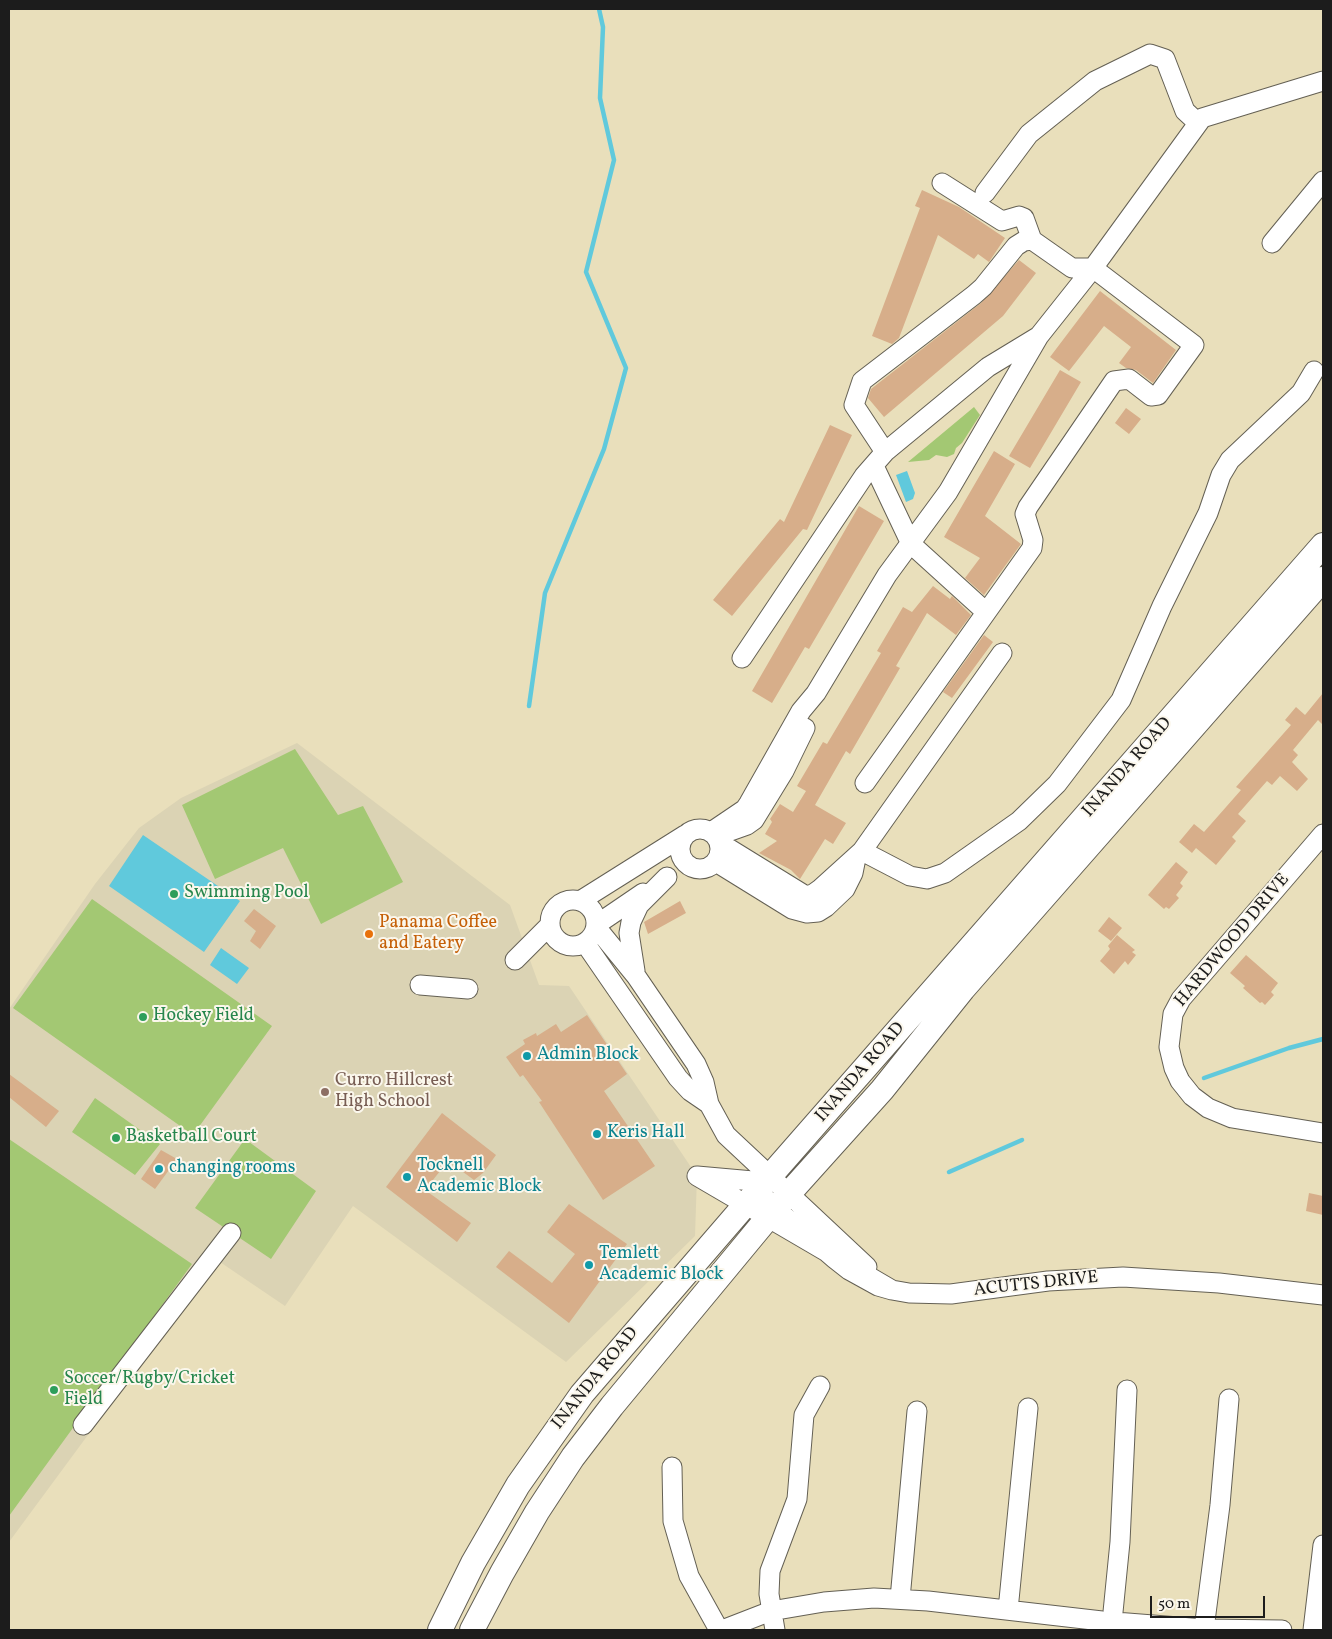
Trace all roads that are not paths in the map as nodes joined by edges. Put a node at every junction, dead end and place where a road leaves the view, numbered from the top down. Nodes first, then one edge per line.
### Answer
1 (1323, 81) edge
2 (1198, 123) junction
3 (1323, 181) edge
4 (942, 183) dead end
5 (985, 193) dead end
6 (1032, 240) junction
7 (1272, 243) dead end
8 (1092, 268) junction
9 (1039, 336) junction
10 (988, 367) junction
11 (1314, 371) dead end
12 (1010, 387) junction
13 (879, 459) junction
14 (911, 544) junction
15 (1323, 545) edge
16 (1323, 578) edge
17 (986, 612) junction
18 (1002, 653) dead end
19 (742, 658) dead end
20 (865, 783) dead end
21 (1323, 834) edge
22 (686, 835) junction
23 (716, 837) junction
24 (859, 854) junction
25 (716, 862) junction
26 (686, 864) junction
27 (667, 877) junction
28 (580, 901) junction
29 (550, 925) junction
30 (596, 926) junction
31 (561, 943) junction
32 (585, 943) junction
33 (636, 976) junction
34 (420, 985) dead end
35 (468, 989) dead end
36 (709, 1104) junction
37 (1323, 1133) edge
38 (758, 1190) junction
39 (775, 1209) junction
40 (231, 1233) dead end
41 (892, 1290) junction
42 (1323, 1295) edge
43 (820, 1386) dead end
44 (1126, 1390) dead end
45 (1229, 1399) dead end
46 (1028, 1408) dead end
47 (917, 1411) dead end
48 (83, 1426) dead end
49 (672, 1467) dead end
50 (1323, 1545) edge
51 (900, 1599) junction
52 (1008, 1610) junction
53 (772, 1611) junction
54 (1112, 1622) junction
55 (1204, 1629) junction
56 (440, 1630) edge
57 (472, 1630) edge
58 (720, 1630) edge
59 (775, 1630) edge
60 (1282, 1630) edge
61 (1314, 1630) edge

1 - 2 street
2 - 5 street
2 - 8 street
3 - 7 street
4 - 6 street
6 - 8 street
6 - 13 street
8 - 9 street
8 - 17 street
9 - 10 street
9 - 12 street
10 - 12 street
10 - 13 street
11 - 24 street
12 - 14 street
13 - 14 street
13 - 19 street
14 - 17 street
14 - 23 street
15 - 38 main road, INANDA ROAD
16 - 39 main road, INANDA ROAD
17 - 20 street
18 - 24 street
21 - 37 street, HARDWOOD DRIVE
22 - 23 street
22 - 26 street
22 - 28 street
23 - 24 street
23 - 25 street
24 - 25 street
25 - 26 street
26 - 27 street
27 - 30 street
27 - 33 street
28 - 29 street
28 - 30 street
29 - 31 street
29 - 31 street
30 - 32 street
30 - 33 street
31 - 32 street
32 - 36 street
33 - 36 street
34 - 35 street
36 - 41 street
38 - 39 street, ACUTTS DRIVE
38 - 41 street
38 - 56 main road, INANDA ROAD
39 - 41 street, ACUTTS DRIVE
39 - 57 main road, INANDA ROAD
40 - 48 street
41 - 42 street, ACUTTS DRIVE
43 - 53 street
44 - 54 street
45 - 55 street
46 - 52 street
47 - 51 street
49 - 58 street
50 - 61 street
51 - 52 street
51 - 53 street
52 - 54 street
53 - 58 street
53 - 59 street
54 - 55 street
55 - 60 street

